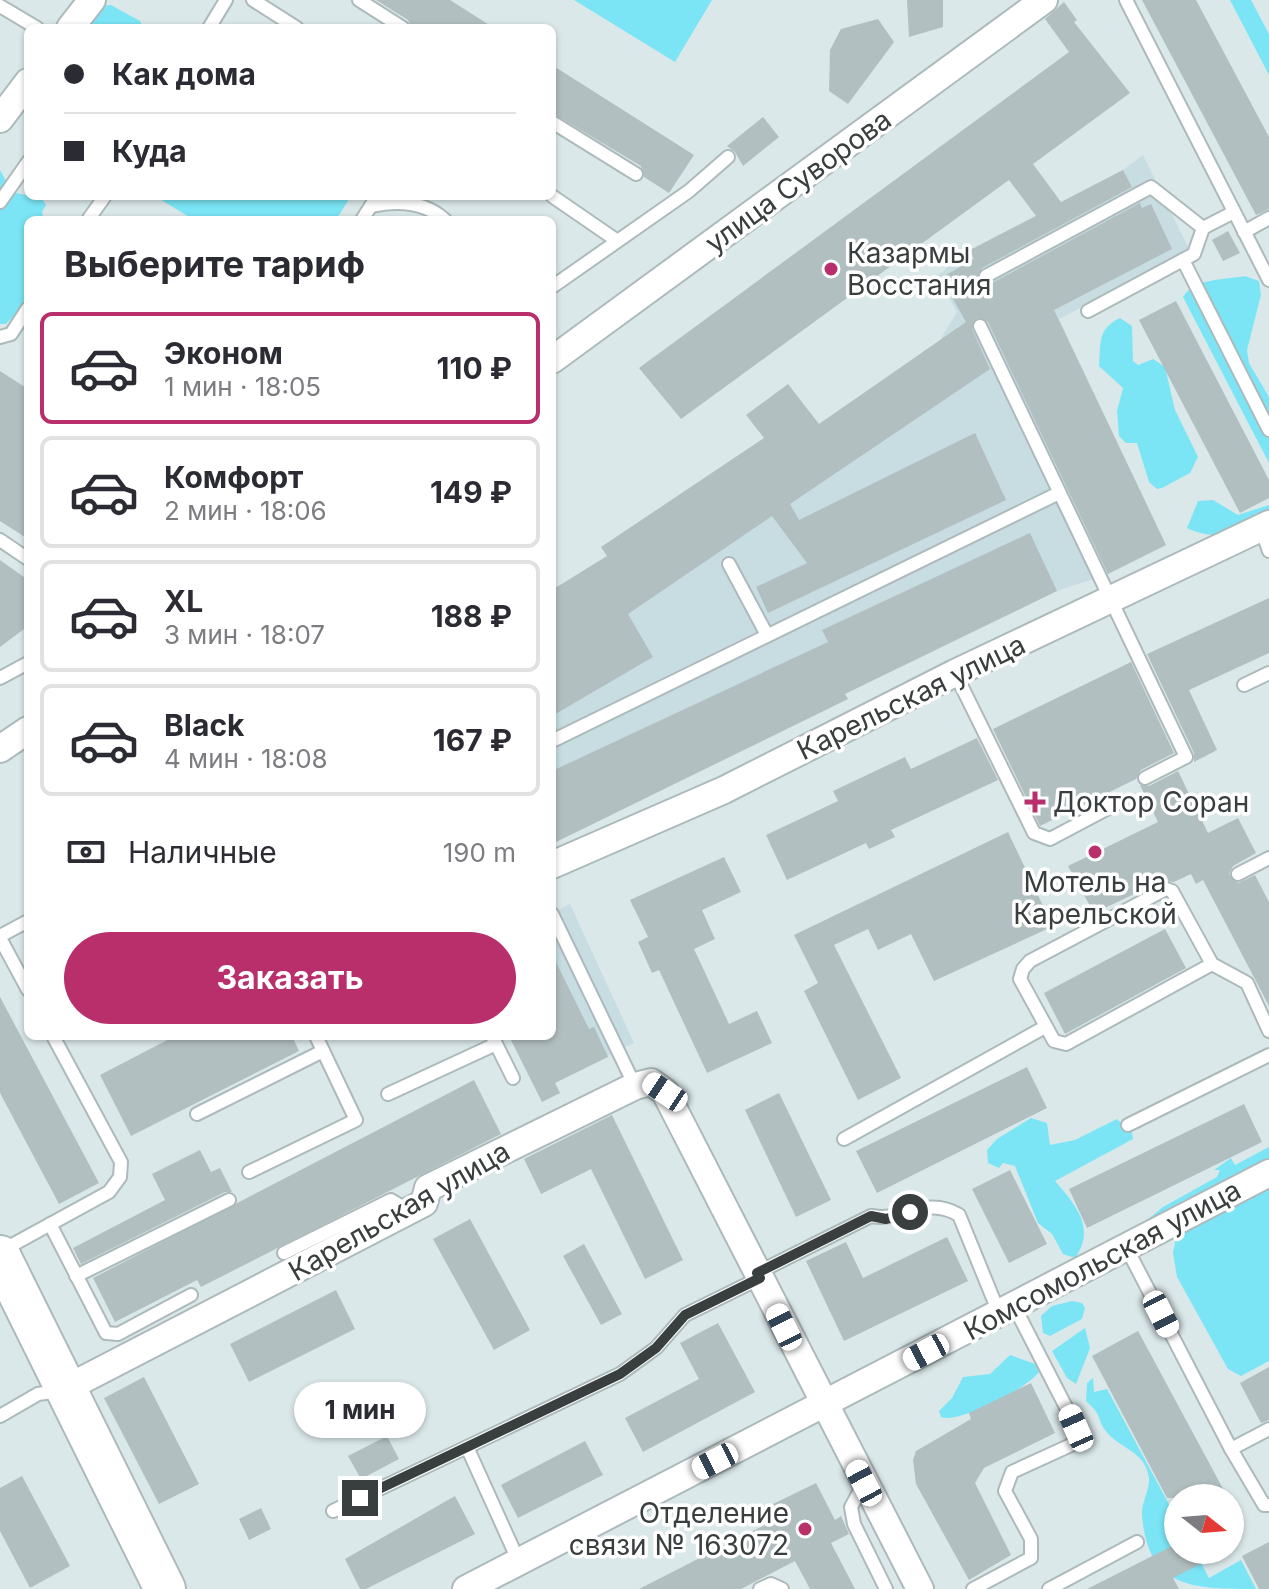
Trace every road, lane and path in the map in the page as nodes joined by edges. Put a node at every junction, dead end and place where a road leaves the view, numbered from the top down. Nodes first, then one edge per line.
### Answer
1 (92, 0) edge
2 (226, 0) edge
3 (253, 0) edge
4 (359, 0) edge
5 (1044, 0) edge
6 (1126, 0) edge
7 (0, 6) edge
8 (30, 24) edge
9 (73, 24) edge
10 (211, 24) edge
11 (291, 24) edge
12 (397, 24) edge
13 (24, 87) edge
14 (0, 119) edge
15 (556, 124) edge
16 (728, 157) dead end
17 (24, 168) edge
18 (636, 174) dead end
19 (556, 199) edge
20 (374, 201) edge
21 (0, 202) edge
22 (1234, 212) junction
23 (441, 216) edge
24 (1269, 218) edge
25 (1203, 228) junction
26 (1244, 232) junction
27 (616, 240) junction
28 (1183, 260) junction
29 (986, 276) dead end
30 (1269, 280) edge
31 (556, 284) edge
32 (1088, 311) dead end
33 (24, 314) edge
34 (980, 326) dead end
35 (0, 337) edge
36 (556, 357) edge
37 (1269, 430) edge
38 (1059, 493) junction
39 (1266, 535) edge
40 (0, 540) edge
41 (24, 556) edge
42 (729, 564) dead end
43 (1111, 599) junction
44 (767, 635) junction
45 (24, 665) edge
46 (955, 673) junction
47 (1269, 673) edge
48 (0, 678) edge
49 (1244, 685) dead end
50 (24, 733) edge
51 (556, 739) edge
52 (0, 749) edge
53 (1145, 778) dead end
54 (1116, 804) dead end
55 (1269, 858) edge
56 (556, 863) edge
57 (1238, 874) dead end
58 (556, 921) edge
59 (24, 923) edge
60 (0, 937) edge
61 (1212, 964) junction
62 (24, 982) edge
63 (1045, 1027) junction
64 (1269, 1031) edge
65 (55, 1040) edge
66 (318, 1040) edge
67 (494, 1040) edge
68 (323, 1051) junction
69 (1269, 1055) edge
70 (513, 1078) dead end
71 (643, 1084) junction
72 (388, 1094) dead end
73 (197, 1114) dead end
74 (1128, 1125) dead end
75 (844, 1139) dead end
76 (249, 1172) dead end
77 (1269, 1173) edge
78 (229, 1200) dead end
79 (409, 1211) junction
80 (50, 1224) junction
81 (1125, 1245) junction
82 (284, 1253) dead end
83 (0, 1254) edge
84 (76, 1276) junction
85 (758, 1276) junction
86 (191, 1295) dead end
87 (1006, 1310) junction
88 (63, 1390) junction
89 (823, 1405) junction
90 (0, 1416) edge
91 (1269, 1429) edge
92 (467, 1447) junction
93 (1231, 1449) junction
94 (864, 1483) junction
95 (1269, 1505) edge
96 (333, 1511) dead end
97 (1137, 1542) dead end
98 (519, 1562) junction
99 (165, 1589) edge
100 (466, 1589) edge
101 (760, 1589) edge
102 (782, 1589) edge
103 (886, 1589) edge
104 (920, 1589) edge
105 (973, 1589) edge
106 (1049, 1589) edge

1 - 9 street
2 - 10 lane
3 - 11 lane
4 - 12 lane
5 - 36 street, улица Суворова
6 - 22 lane
7 - 8 lane
13 - 14 street
15 - 18 lane
16 - 27 lane
17 - 21 lane
19 - 27 lane
20 - 23 lane
22 - 25 lane
22 - 26 lane
24 - 26 lane
25 - 28 lane
25 - 29 lane
26 - 30 lane
27 - 31 lane
28 - 32 lane
28 - 37 lane
33 - 35 lane
34 - 38 lane
38 - 43 lane
38 - 44 lane
39 - 43 street, Карельская улица
40 - 41 lane
42 - 44 lane
43 - 46 street, Карельская улица
43 - 53 lane
44 - 51 lane
45 - 48 lane
46 - 54 lane
46 - 56 street, Карельская улица
47 - 49 lane
50 - 52 street
55 - 57 lane
58 - 71 lane
59 - 60 lane
60 - 62 lane
61 - 63 lane
61 - 63 lane
61 - 64 lane
63 - 75 lane
65 - 80 lane
66 - 68 lane
67 - 70 lane
67 - 72 lane
68 - 73 lane
68 - 76 lane
69 - 74 lane
71 - 79 street, Карельская улица
71 - 85 street
77 - 81 street, Комсомольская улица
78 - 84 lane
79 - 82 lane
79 - 88 street, Карельская улица
80 - 83 lane
80 - 84 lane
81 - 87 street, Комсомольская улица
81 - 93 lane
83 - 88 main road
84 - 86 lane
85 - 87 lane
85 - 89 street
85 - 92 lane
87 - 89 street, Комсомольская улица
87 - 105 lane
88 - 90 lane
88 - 99 main road
89 - 94 street
89 - 98 street, Комсомольская улица
91 - 93 lane
92 - 96 lane
92 - 98 lane
93 - 95 lane
94 - 103 lane
94 - 104 street
97 - 106 lane
98 - 100 street, Комсомольская улица
101 - 102 lane

